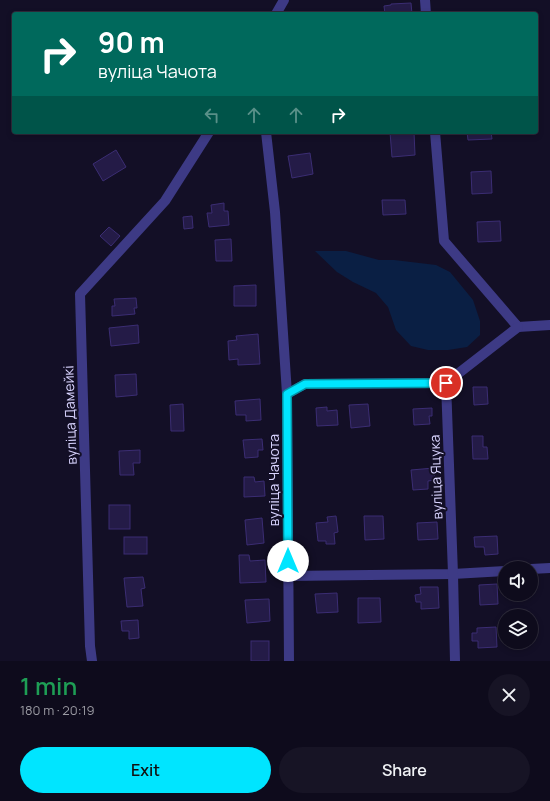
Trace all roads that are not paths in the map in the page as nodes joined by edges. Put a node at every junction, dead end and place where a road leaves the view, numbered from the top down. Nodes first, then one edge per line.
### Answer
1 (284, 0) edge
2 (425, 0) edge
3 (277, 12) edge
4 (426, 12) edge
5 (208, 134) edge
6 (266, 134) edge
7 (435, 134) edge
8 (550, 325) edge
9 (518, 327) junction
10 (446, 383) junction
11 (287, 394) junction
12 (550, 568) edge
13 (538, 569) edge
14 (498, 571) edge
15 (453, 574) junction
16 (288, 576) junction
17 (92, 661) edge
18 (289, 661) edge
19 (455, 661) edge

1 - 3 street
2 - 4 street
5 - 17 street, вуліца Дамейкі
6 - 11 street, вуліца Чачота
7 - 9 street
8 - 9 street
9 - 10 street
10 - 11 street
10 - 15 street, вуліца Яцука
11 - 16 street, вуліца Чачота
12 - 13 street
14 - 15 street
15 - 16 street
15 - 19 street, вуліца Яцука
16 - 18 street, вуліца Чачота

